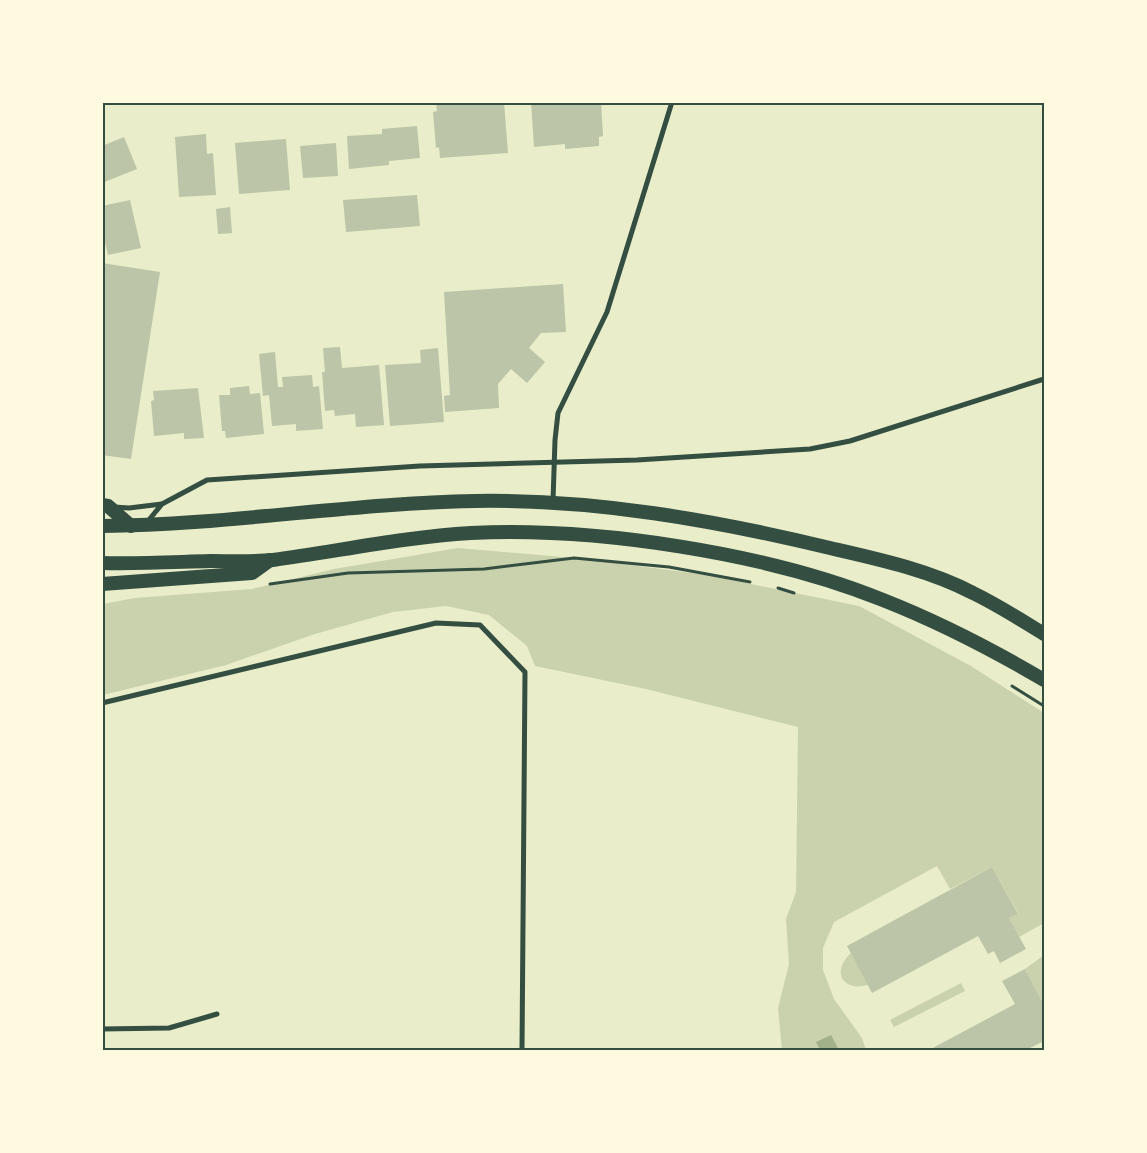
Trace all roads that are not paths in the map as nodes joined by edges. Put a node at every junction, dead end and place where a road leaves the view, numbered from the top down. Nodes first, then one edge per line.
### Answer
1 (672, 102) edge
2 (1044, 379) edge
3 (555, 463) junction
4 (162, 504) junction
5 (553, 504) junction
6 (105, 506) edge
7 (138, 525) junction
8 (102, 526) edge
9 (270, 560) junction
10 (102, 563) edge
11 (102, 584) edge
12 (1044, 634) edge
13 (1044, 680) edge
14 (102, 703) edge
15 (217, 1014) dead end
16 (102, 1029) edge
17 (522, 1050) edge

1 - 3 street
2 - 3 street
3 - 4 street
3 - 5 street
4 - 6 street
4 - 7 street
5 - 7 highway
5 - 12 highway
6 - 7 highway
7 - 8 highway
9 - 10 highway
9 - 11 highway
9 - 13 highway
14 - 17 street
15 - 16 street

